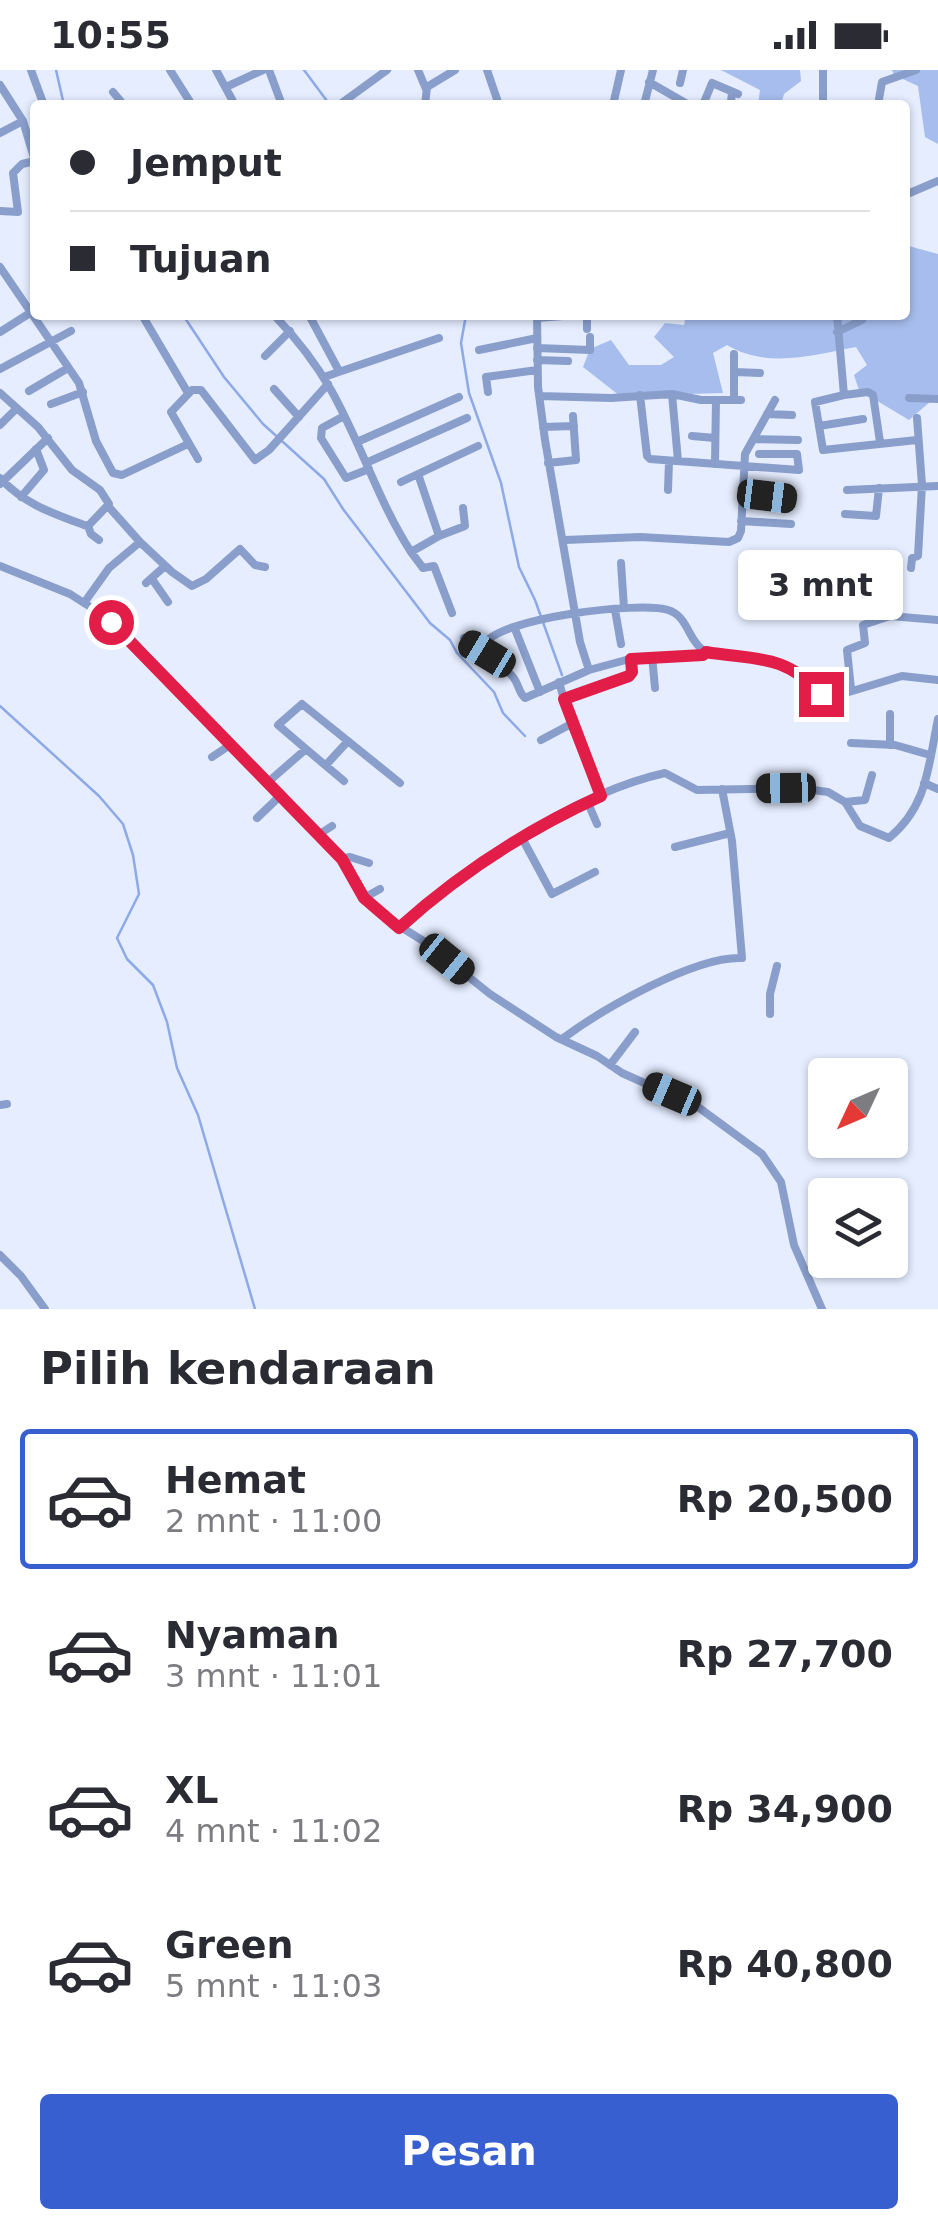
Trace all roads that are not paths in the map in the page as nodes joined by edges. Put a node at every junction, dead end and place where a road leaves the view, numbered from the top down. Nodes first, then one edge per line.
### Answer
1 (31, 70) edge
2 (170, 70) edge
3 (216, 70) edge
4 (266, 70) edge
5 (386, 70) edge
6 (418, 70) edge
7 (455, 70) edge
8 (487, 70) edge
9 (621, 70) edge
10 (653, 70) edge
11 (683, 70) edge
12 (717, 70) edge
13 (823, 70) edge
14 (916, 70) edge
15 (372, 74) edge
16 (650, 82) junction
17 (680, 83) dead end
18 (712, 83) junction
19 (226, 86) junction
20 (1, 88) edge
21 (426, 90) junction
22 (113, 92) dead end
23 (42, 100) dead end
24 (120, 100) edge
25 (189, 100) edge
26 (233, 100) edge
27 (280, 100) edge
28 (345, 100) edge
29 (425, 100) edge
30 (497, 100) edge
31 (615, 100) edge
32 (645, 100) edge
33 (681, 100) edge
34 (704, 100) edge
35 (732, 100) edge
36 (825, 100) edge
37 (877, 100) edge
38 (30, 121) edge
39 (23, 123) junction
40 (0, 133) edge
41 (30, 145) edge
42 (30, 162) edge
43 (935, 182) edge
44 (910, 193) edge
45 (0, 211) edge
46 (0, 266) edge
47 (12, 284) junction
48 (0, 291) edge
49 (30, 313) joint
50 (35, 320) edge
51 (145, 320) edge
52 (279, 320) edge
53 (312, 320) edge
54 (537, 320) edge
55 (587, 320) edge
56 (837, 320) edge
57 (862, 320) dead end
58 (71, 331) dead end
59 (0, 332) edge
60 (290, 332) junction
61 (837, 332) junction
62 (439, 338) dead end
63 (49, 341) junction
64 (537, 343) junction
65 (479, 350) dead end
66 (734, 354) dead end
67 (264, 356) dead end
68 (568, 362) dead end
69 (537, 365) junction
70 (68, 368) junction
71 (0, 369) edge
72 (339, 371) junction
73 (735, 372) junction
74 (760, 373) dead end
75 (326, 381) junction
76 (274, 390) dead end
77 (29, 391) dead end
78 (84, 392) junction
79 (488, 392) dead end
80 (188, 393) junction
81 (0, 394) edge
82 (672, 394) junction
83 (640, 395) junction
84 (844, 395) junction
85 (540, 396) junction
86 (459, 397) dead end
87 (908, 398) dead end
88 (938, 398) edge
89 (716, 400) junction
90 (775, 400) dead end
91 (51, 404) dead end
92 (16, 409) junction
93 (424, 411) junction
94 (767, 414) junction
95 (792, 415) dead end
96 (344, 416) junction
97 (573, 416) dead end
98 (299, 417) junction
99 (467, 418) dead end
100 (917, 418) dead end
101 (863, 419) dead end
102 (0, 425) edge
103 (574, 426) junction
104 (818, 426) junction
105 (544, 427) junction
106 (433, 433) junction
107 (692, 436) dead end
108 (48, 438) junction
109 (714, 438) junction
110 (754, 439) junction
111 (798, 440) dead end
112 (917, 440) junction
113 (357, 442) junction
114 (880, 442) junction
115 (188, 444) junction
116 (478, 446) dead end
117 (36, 449) junction
118 (759, 454) dead end
119 (198, 459) dead end
120 (674, 461) junction
121 (548, 463) junction
122 (715, 464) junction
123 (368, 466) junction
124 (743, 467) junction
125 (418, 474) junction
126 (1, 481) edge
127 (401, 482) dead end
128 (922, 485) junction
129 (938, 486) edge
130 (879, 488) junction
131 (668, 490) dead end
132 (847, 490) dead end
133 (742, 494) junction
134 (20, 498) junction
135 (794, 499) dead end
136 (108, 506) junction
137 (462, 508) dead end
138 (845, 514) dead end
139 (741, 521) junction
140 (791, 524) dead end
141 (88, 526) junction
142 (439, 536) junction
143 (100, 540) dead end
144 (564, 540) junction
145 (140, 542) junction
146 (411, 552) junction
147 (621, 563) dead end
148 (0, 566) edge
149 (165, 566) junction
150 (264, 567) dead end
151 (911, 568) dead end
152 (168, 602) dead end
153 (84, 604) junction
154 (619, 609) junction
155 (575, 613) junction
156 (452, 614) dead end
157 (938, 620) edge
158 (515, 628) junction
159 (605, 636) dead end
160 (464, 638) dead end
161 (706, 652) junction
162 (487, 654) junction
163 (652, 656) junction
164 (631, 659) junction
165 (590, 670) junction
166 (938, 680) edge
167 (560, 682) junction
168 (655, 688) dead end
169 (851, 689) junction
170 (540, 692) junction
171 (564, 699) junction
172 (890, 714) dead end
173 (938, 719) edge
174 (571, 724) junction
175 (348, 740) junction
176 (541, 740) dead end
177 (851, 744) dead end
178 (230, 745) junction
179 (890, 745) junction
180 (306, 749) junction
181 (930, 754) junction
182 (212, 757) dead end
183 (326, 765) junction
184 (872, 775) dead end
185 (344, 781) dead end
186 (267, 783) junction
187 (400, 783) dead end
188 (924, 784) junction
189 (722, 789) junction
190 (938, 789) edge
191 (280, 796) junction
192 (601, 796) junction
193 (588, 802) junction
194 (845, 802) junction
195 (258, 818) dead end
196 (597, 824) dead end
197 (332, 826) dead end
198 (730, 834) junction
199 (318, 835) junction
200 (522, 838) junction
201 (676, 847) dead end
202 (342, 859) junction
203 (369, 863) dead end
204 (595, 872) dead end
205 (380, 889) dead end
206 (364, 898) junction
207 (399, 928) junction
208 (777, 966) dead end
209 (770, 1014) dead end
210 (635, 1032) dead end
211 (562, 1040) junction
212 (610, 1065) junction
213 (0, 1256) edge
214 (45, 1309) edge
215 (822, 1309) edge

1 - 23 street
2 - 25 street
3 - 19 street
4 - 19 street
4 - 27 street
5 - 15 street
6 - 21 street
7 - 21 street
8 - 30 street
9 - 31 street
10 - 16 street
11 - 17 street
12 - 18 street
13 - 36 street
14 - 37 street
15 - 28 street
16 - 32 street
16 - 33 street
18 - 34 street
18 - 35 street
19 - 26 street
20 - 39 street
21 - 29 street
22 - 24 street
38 - 39 street
39 - 40 street
39 - 41 street
42 - 45 street
43 - 44 street
46 - 47 street
47 - 48 street
47 - 49 street
49 - 59 street
50 - 63 street
51 - 80 street
52 - 60 street
53 - 72 street
54 - 64 street
55 - 64 street
56 - 61 street
57 - 61 street
58 - 63 street
60 - 67 street
60 - 75 street
61 - 84 street
62 - 72 street
63 - 70 street
63 - 71 street
64 - 65 street
64 - 69 street
66 - 73 street
68 - 69 street
69 - 79 street
69 - 85 street
70 - 77 street
70 - 78 street
72 - 75 street
73 - 74 street
73 - 89 street
75 - 96 street
75 - 98 street
76 - 98 street
78 - 91 street
78 - 115 street
80 - 98 street
80 - 115 street
81 - 92 street
82 - 83 street
82 - 89 street
82 - 120 street
83 - 85 street
83 - 120 street
84 - 104 street
84 - 114 street
85 - 105 street
86 - 93 street
87 - 88 street
89 - 109 street
90 - 94 street
92 - 102 street
92 - 108 street
93 - 106 street
93 - 113 street
94 - 95 street
94 - 110 street
96 - 113 street
96 - 123 street
97 - 103 street
99 - 106 street
100 - 112 street
101 - 104 street
103 - 105 street
103 - 121 street
104 - 114 street
105 - 121 street
106 - 123 street
107 - 109 street
108 - 117 street
108 - 136 street
109 - 122 street
110 - 111 street
110 - 124 street
112 - 114 street
112 - 128 street
113 - 123 street
115 - 119 street
116 - 125 street
117 - 126 street
117 - 134 street
118 - 124 street
120 - 122 street
120 - 131 street
121 - 144 street
122 - 124 street
123 - 146 street
124 - 133 street
125 - 127 street
125 - 142 street
126 - 134 street
128 - 129 street
128 - 130 street
128 - 151 street
130 - 132 street
130 - 138 street
133 - 135 street
133 - 139 street
134 - 141 street
136 - 141 street
136 - 145 street
137 - 142 street
139 - 140 street
139 - 144 street
141 - 143 street
142 - 146 street
144 - 155 street
145 - 149 street
145 - 153 street
146 - 156 street
147 - 154 street
148 - 153 street
149 - 150 street
149 - 152 street
153 - 178 street
154 - 155 street
154 - 159 street
154 - 161 street
155 - 158 street
155 - 165 street
157 - 169 street
158 - 162 street
158 - 170 street
160 - 162 street
161 - 163 street
161 - 169 street
162 - 170 street
163 - 164 street
163 - 168 street
164 - 165 street
164 - 171 street
165 - 167 street
166 - 169 street
167 - 170 street
167 - 171 street
171 - 174 street
172 - 179 street
173 - 181 street
174 - 176 street
174 - 192 street
175 - 180 street
175 - 183 street
175 - 187 street
177 - 179 street
178 - 182 street
178 - 186 street
179 - 181 street
180 - 183 street
180 - 186 street
181 - 188 street
183 - 185 street
184 - 194 street
186 - 191 street
188 - 190 street
188 - 194 street
189 - 192 street
189 - 194 street
189 - 198 street
191 - 195 street
191 - 199 street
192 - 193 street
193 - 196 street
193 - 200 street
197 - 199 street
198 - 201 street
198 - 211 street
199 - 202 street
200 - 204 street
200 - 207 street
202 - 203 street
202 - 206 street
205 - 206 street
206 - 207 street
207 - 211 street
208 - 209 street
210 - 212 street
211 - 212 street
212 - 215 street
213 - 214 street

